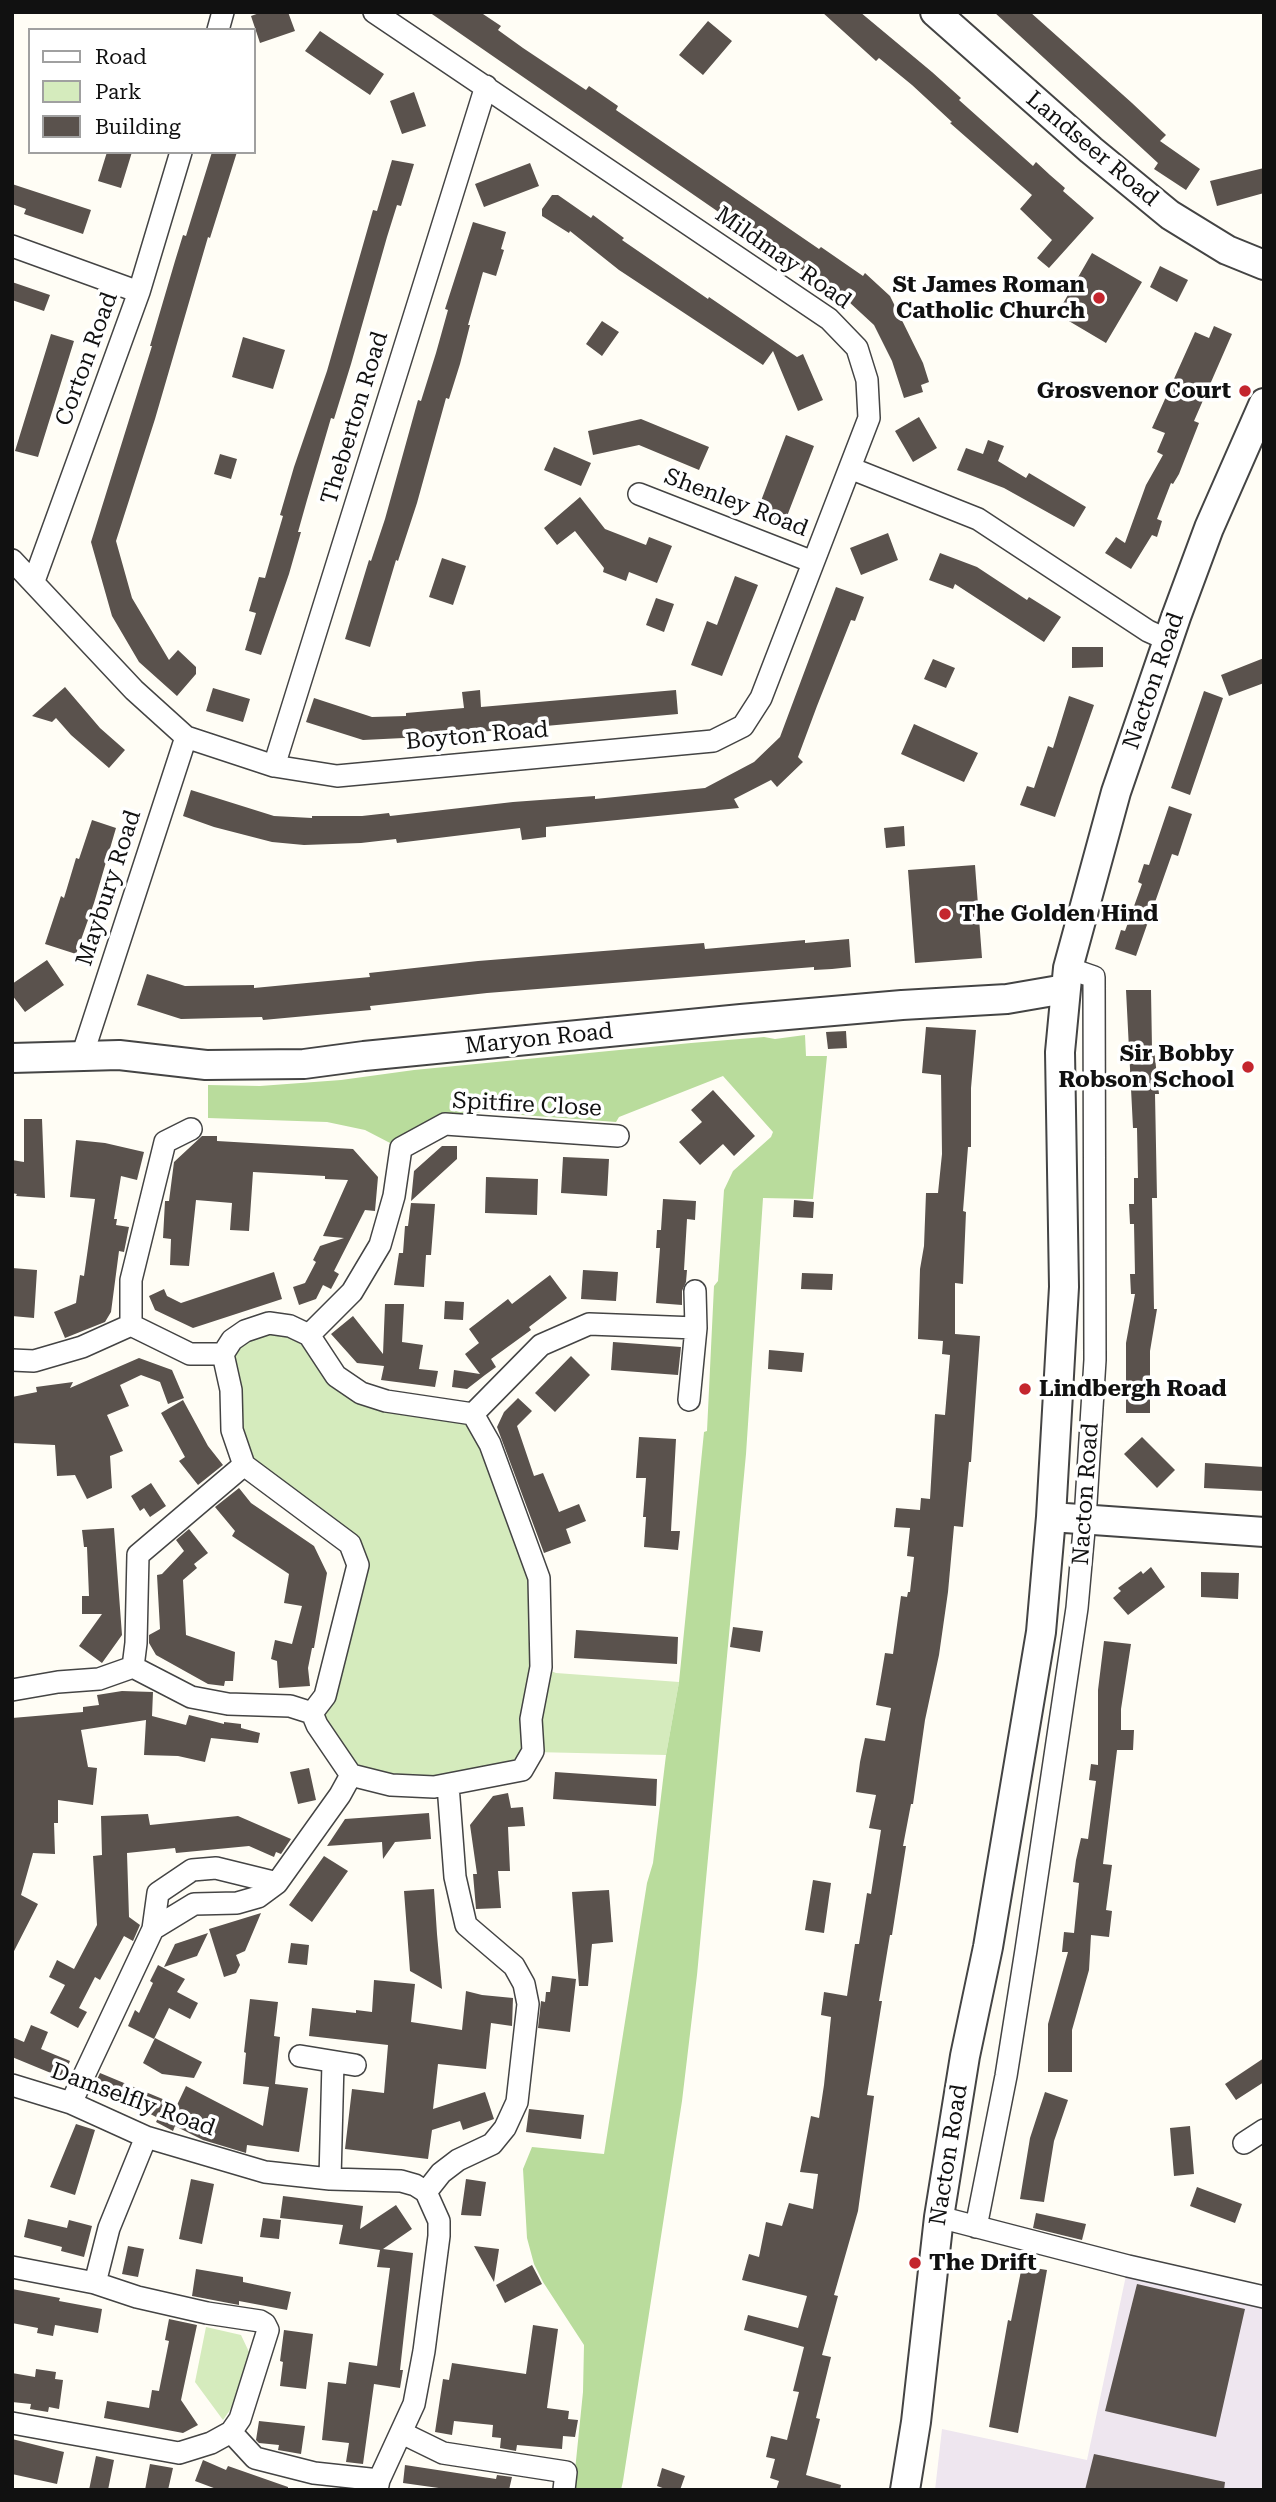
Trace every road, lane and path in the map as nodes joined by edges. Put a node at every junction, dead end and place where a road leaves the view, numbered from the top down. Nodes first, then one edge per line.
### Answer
1 (374, 12) edge
2 (935, 12) edge
3 (486, 86) junction
4 (180, 154) edge
5 (12, 246) edge
6 (1264, 265) edge
7 (139, 292) junction
8 (1264, 403) edge
9 (850, 468) junction
10 (639, 494) dead end
11 (12, 560) edge
12 (813, 562) junction
13 (34, 581) junction
14 (1168, 640) junction
15 (186, 737) junction
16 (274, 766) junction
17 (1067, 978) junction
18 (82, 1056) junction
19 (12, 1058) edge
20 (191, 1129) dead end
21 (618, 1136) dead end
22 (695, 1291) dead end
23 (131, 1325) junction
24 (696, 1328) junction
25 (309, 1335) junction
26 (222, 1353) junction
27 (12, 1360) edge
28 (689, 1400) dead end
29 (473, 1414) junction
30 (244, 1465) junction
31 (1051, 1517) junction
32 (1085, 1519) junction
33 (1264, 1532) edge
34 (133, 1667) junction
35 (12, 1690) edge
36 (312, 1713) junction
37 (351, 1774) junction
38 (448, 1786) junction
39 (277, 1883) junction
40 (153, 1929) junction
41 (988, 1947) junction
42 (1026, 1950) junction
43 (300, 2056) dead end
44 (333, 2062) junction
45 (355, 2066) dead end
46 (12, 2085) edge
47 (71, 2103) junction
48 (1264, 2130) edge
49 (146, 2137) junction
50 (1244, 2143) dead end
51 (330, 2179) junction
52 (426, 2192) junction
53 (939, 2217) junction
54 (976, 2227) junction
55 (12, 2267) edge
56 (95, 2283) junction
57 (1264, 2297) edge
58 (12, 2423) edge
59 (231, 2432) junction
60 (402, 2433) junction
61 (378, 2485) edge
62 (564, 2490) edge
63 (905, 2490) edge

1 - 3 street, Mildmay Road
2 - 6 street, Landseer Road
3 - 9 street, Mildmay Road
3 - 16 street, Theberton Road
4 - 7 street, Corton Road
5 - 7 street
7 - 13 street, Corton Road
8 - 14 street, Nacton Road
9 - 12 street, Boyton Road
9 - 14 street
10 - 12 street, Shenley Road
11 - 13 street, Boyton Road
12 - 16 street, Boyton Road
13 - 15 street, Boyton Road
14 - 17 street, Nacton Road
15 - 16 street, Boyton Road
15 - 18 street, Maybury Road
17 - 18 street, Maryon Road
17 - 31 street, Nacton Road
17 - 32 street, Nacton Road
18 - 19 street, Maryon Road
20 - 23 street
21 - 25 street, Spitfire Close
22 - 24 street
23 - 26 street
23 - 27 street
24 - 28 street
24 - 29 street
25 - 26 street
25 - 29 street
26 - 30 street
29 - 38 street
30 - 34 street
30 - 36 street
31 - 32 street
31 - 41 street, Nacton Road
32 - 33 street
32 - 42 street, Nacton Road
34 - 35 street
34 - 36 street
36 - 37 street
37 - 38 street
37 - 39 street
38 - 52 street
39 - 40 street
39 - 40 street
40 - 47 street
41 - 42 street
41 - 53 street, Nacton Road
42 - 54 street, Nacton Road
43 - 44 street
44 - 45 street
44 - 51 street
46 - 47 street, Damselfly Road
47 - 49 street, Damselfly Road
48 - 50 street
49 - 51 street, Damselfly Road
49 - 56 street
51 - 52 street, Damselfly Road
52 - 60 street
53 - 54 street
53 - 63 street, Nacton Road
54 - 57 street
55 - 56 street
56 - 59 street
58 - 59 street
59 - 61 street
60 - 61 street
60 - 62 street

